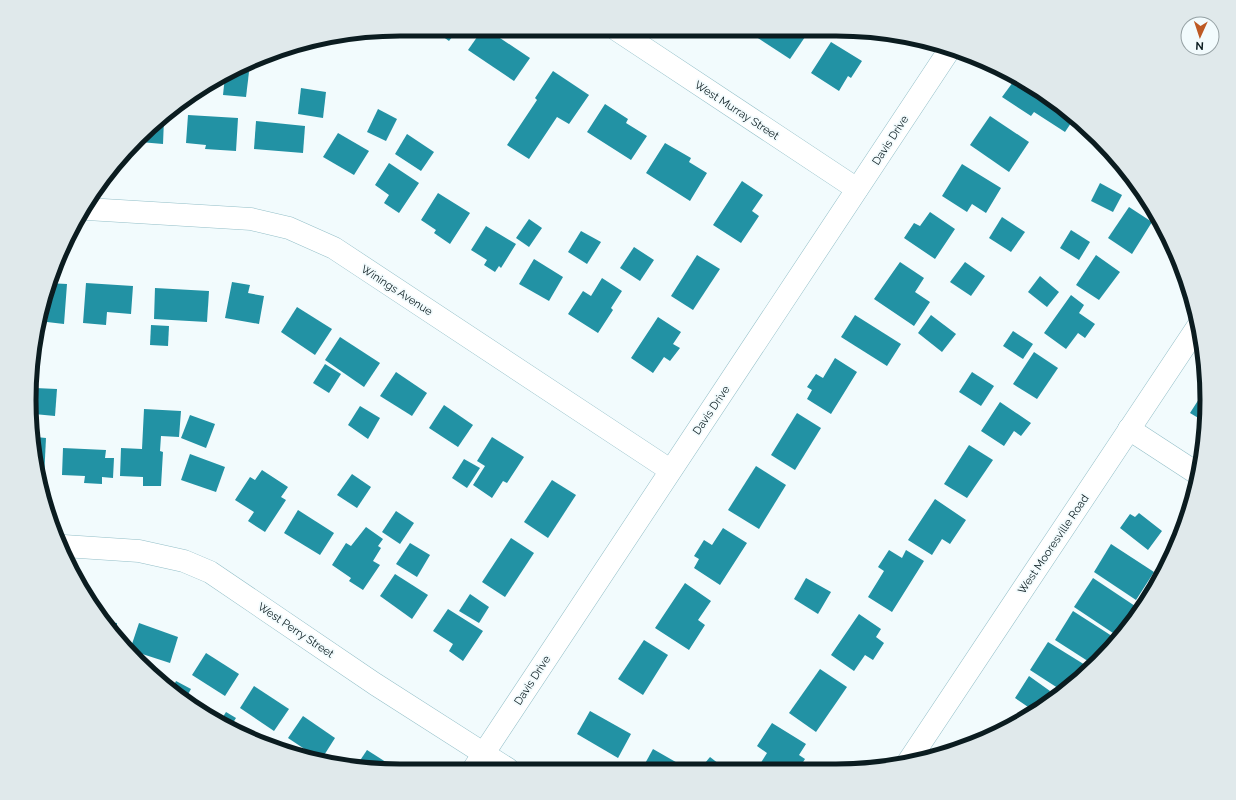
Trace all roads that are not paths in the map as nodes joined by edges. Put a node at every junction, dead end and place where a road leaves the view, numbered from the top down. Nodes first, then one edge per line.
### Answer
1 (626, 36) edge
2 (947, 53) edge
3 (857, 189) junction
4 (90, 209) edge
5 (1194, 333) edge
6 (1129, 429) junction
7 (670, 470) junction
8 (1193, 471) edge
9 (67, 546) edge
10 (912, 756) edge
11 (479, 760) edge
12 (492, 764) edge

1 - 3 street, West Murray Street
2 - 3 street, Davis Drive
3 - 7 street, Davis Drive
4 - 7 street, Winings Avenue
5 - 6 street, West Mooresville Road
6 - 8 street
6 - 10 street, West Mooresville Road
7 - 11 street, Davis Drive
9 - 11 street, West Perry Street
11 - 12 street, West Perry Street

